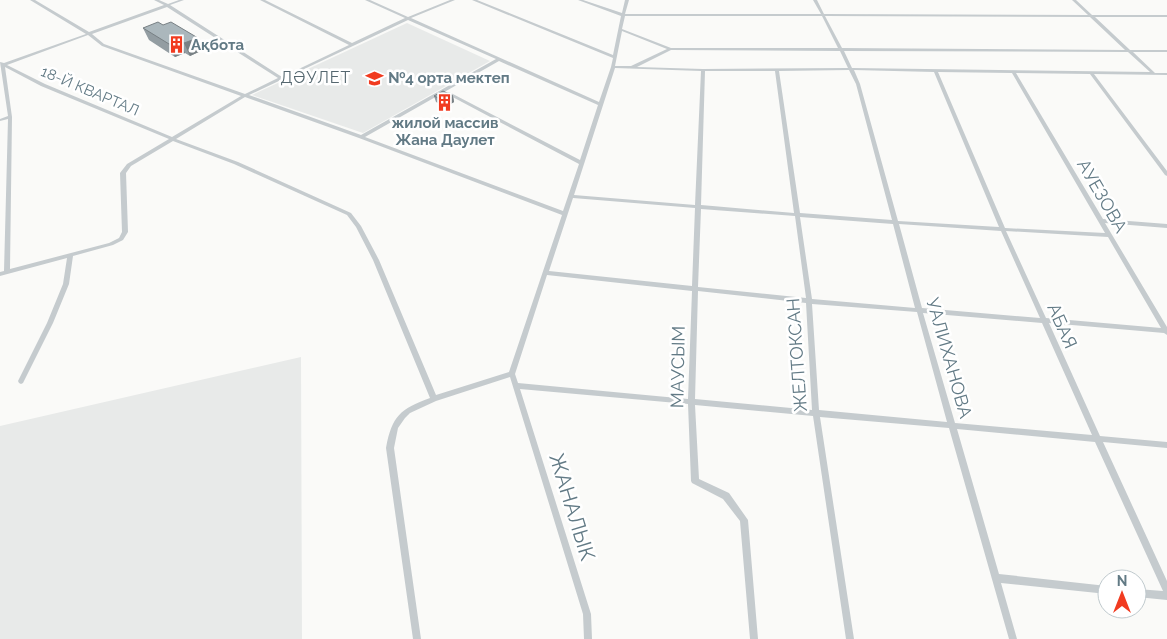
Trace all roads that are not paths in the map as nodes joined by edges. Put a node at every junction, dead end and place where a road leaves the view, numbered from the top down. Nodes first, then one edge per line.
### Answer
1 (32, 0) edge
2 (156, 0) edge
3 (182, 0) edge
4 (265, 0) edge
5 (367, 0) edge
6 (453, 0) edge
7 (474, 0) edge
8 (580, 0) edge
9 (627, 0) edge
10 (815, 0) edge
11 (1074, 0) edge
12 (167, 5) junction
13 (623, 15) junction
14 (1091, 16) junction
15 (1167, 16) edge
16 (824, 17) junction
17 (409, 18) junction
18 (620, 29) junction
19 (88, 33) junction
20 (353, 45) junction
21 (670, 49) junction
22 (840, 49) junction
23 (1128, 51) junction
24 (1167, 51) edge
25 (615, 57) junction
26 (499, 59) junction
27 (1, 64) edge
28 (613, 67) junction
29 (632, 67) junction
30 (777, 69) junction
31 (851, 69) junction
32 (703, 70) junction
33 (936, 71) junction
34 (1014, 73) junction
35 (1092, 74) junction
36 (1154, 74) junction
37 (1167, 74) edge
38 (281, 78) junction
39 (443, 91) junction
40 (244, 96) junction
41 (601, 105) junction
42 (10, 117) junction
43 (0, 120) edge
44 (362, 138) junction
45 (172, 139) junction
46 (582, 164) junction
47 (1167, 174) edge
48 (571, 196) junction
49 (698, 206) junction
50 (565, 214) junction
51 (797, 216) junction
52 (1101, 221) junction
53 (896, 222) junction
54 (1167, 226) edge
55 (1002, 230) junction
56 (1109, 235) junction
57 (70, 255) junction
58 (7, 272) junction
59 (545, 273) junction
60 (0, 274) edge
61 (695, 288) junction
62 (809, 301) junction
63 (919, 310) junction
64 (1043, 321) junction
65 (1167, 332) edge
66 (512, 374) junction
67 (22, 380) dead end
68 (516, 386) junction
69 (434, 399) junction
70 (691, 402) junction
71 (816, 413) junction
72 (954, 425) junction
73 (1097, 438) junction
74 (1167, 445) edge
75 (994, 578) junction
76 (1097, 589) edge
77 (1167, 591) edge
78 (1147, 594) edge
79 (1167, 596) edge
80 (417, 639) edge
81 (588, 639) edge
82 (754, 639) edge
83 (850, 639) edge
84 (1013, 639) edge

1 - 19 street
2 - 12 street
3 - 12 street
4 - 20 street
5 - 17 street
6 - 17 street
7 - 25 street
8 - 13 street
9 - 13 street
10 - 16 street, УАЛИХАНОВА
11 - 14 street
12 - 19 street
12 - 38 street
13 - 16 street
13 - 18 street
14 - 15 street
14 - 16 street
14 - 23 street
16 - 22 street, УАЛИХАНОВА
17 - 20 street
17 - 26 street
18 - 21 street
18 - 25 street
19 - 27 street
19 - 40 street
20 - 38 street
21 - 22 street
21 - 29 street
22 - 23 street
22 - 31 street, УАЛИХАНОВА
23 - 24 street
23 - 36 street
25 - 28 street
26 - 39 street
26 - 41 street
27 - 42 street
27 - 45 street, 18-Й КВАРТАЛ
28 - 29 street
28 - 41 street
29 - 32 street
30 - 31 street
30 - 32 street
30 - 51 street, ЖЕЛТОКСАН
31 - 33 street
31 - 53 street, УАЛИХАНОВА
32 - 49 street, МАУСЫМ
33 - 34 street
33 - 55 street, АБАЯ
34 - 35 street
34 - 52 street, АУЕЗОВА
35 - 36 street
35 - 47 street
36 - 37 street
38 - 40 street
39 - 44 street
39 - 46 street
40 - 44 street
40 - 45 street
41 - 46 street
42 - 43 street
42 - 58 street
44 - 50 street
45 - 57 street
45 - 69 street, 18-Й КВАРТАЛ
46 - 48 street
48 - 49 street
48 - 50 street
49 - 51 street
49 - 61 street, МАУСЫМ
50 - 59 street
51 - 53 street
51 - 62 street, ЖЕЛТОКСАН
52 - 54 street
52 - 56 street, АУЕЗОВА
53 - 55 street
53 - 63 street, УАЛИХАНОВА
55 - 56 street
55 - 64 street, АБАЯ
56 - 65 street, АУЕЗОВА
57 - 58 street
57 - 67 street
58 - 60 street
59 - 61 street
59 - 66 street
61 - 62 street
61 - 70 street, МАУСЫМ
62 - 63 street
62 - 71 street, ЖЕЛТОКСАН
63 - 64 street
63 - 72 street, УАЛИХАНОВА
64 - 65 street
64 - 73 street, АБАЯ
66 - 68 street, ЖАНАЛЫК
66 - 69 street
68 - 70 street
68 - 81 street, ЖАНАЛЫК
69 - 80 street
70 - 71 street
70 - 82 street, МАУСЫМ
71 - 72 street
71 - 83 street, ЖЕЛТОКСАН
72 - 73 street
72 - 75 street, УАЛИХАНОВА
73 - 74 street
73 - 77 street, АБАЯ
75 - 76 street
75 - 84 street, УАЛИХАНОВА
78 - 79 street

